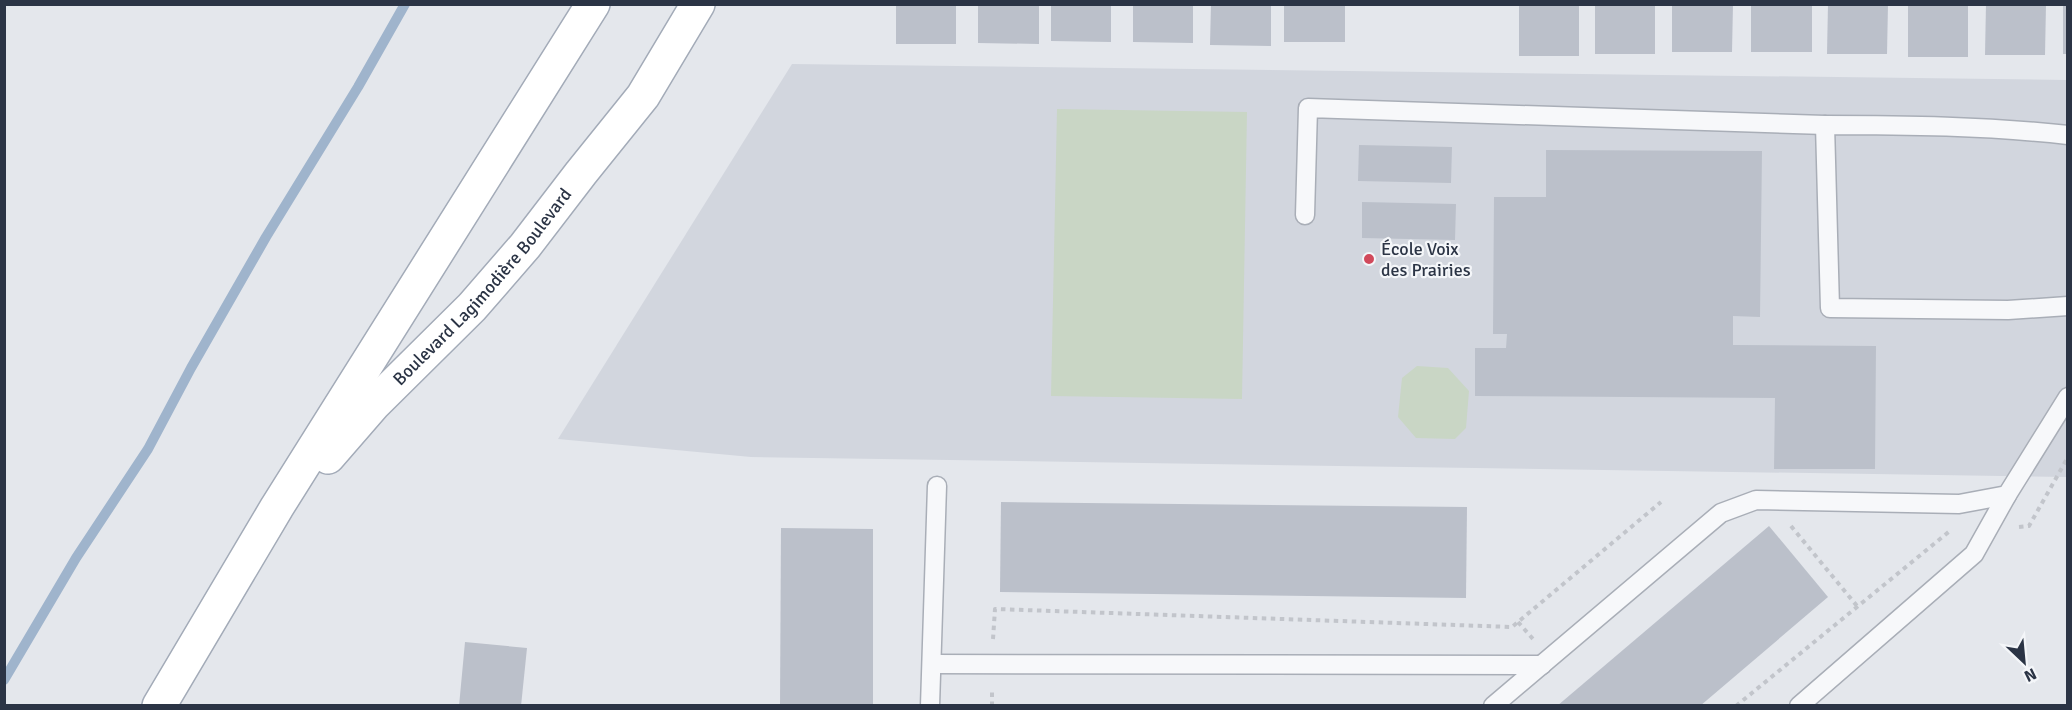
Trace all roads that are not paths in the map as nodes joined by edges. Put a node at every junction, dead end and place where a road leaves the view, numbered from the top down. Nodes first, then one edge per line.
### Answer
1 (593, 4) edge
2 (698, 4) edge
3 (1825, 125) junction
4 (2067, 135) edge
5 (1305, 214) dead end
6 (2067, 306) edge
7 (2067, 397) edge
8 (937, 486) dead end
9 (2007, 495) junction
10 (247, 556) junction
11 (932, 664) junction
12 (1542, 665) junction
13 (159, 705) edge
14 (930, 705) edge
15 (1493, 705) edge
16 (1799, 705) edge

1 - 10 main road, Boulevard Lagimodière Boulevard
2 - 10 main road, Boulevard Lagimodière Boulevard
3 - 4 lane
3 - 5 lane
3 - 6 lane
7 - 9 lane
8 - 11 lane
9 - 12 lane
9 - 16 lane
10 - 13 main road, Boulevard Lagimodière Boulevard
11 - 12 lane
11 - 14 lane
12 - 15 lane

